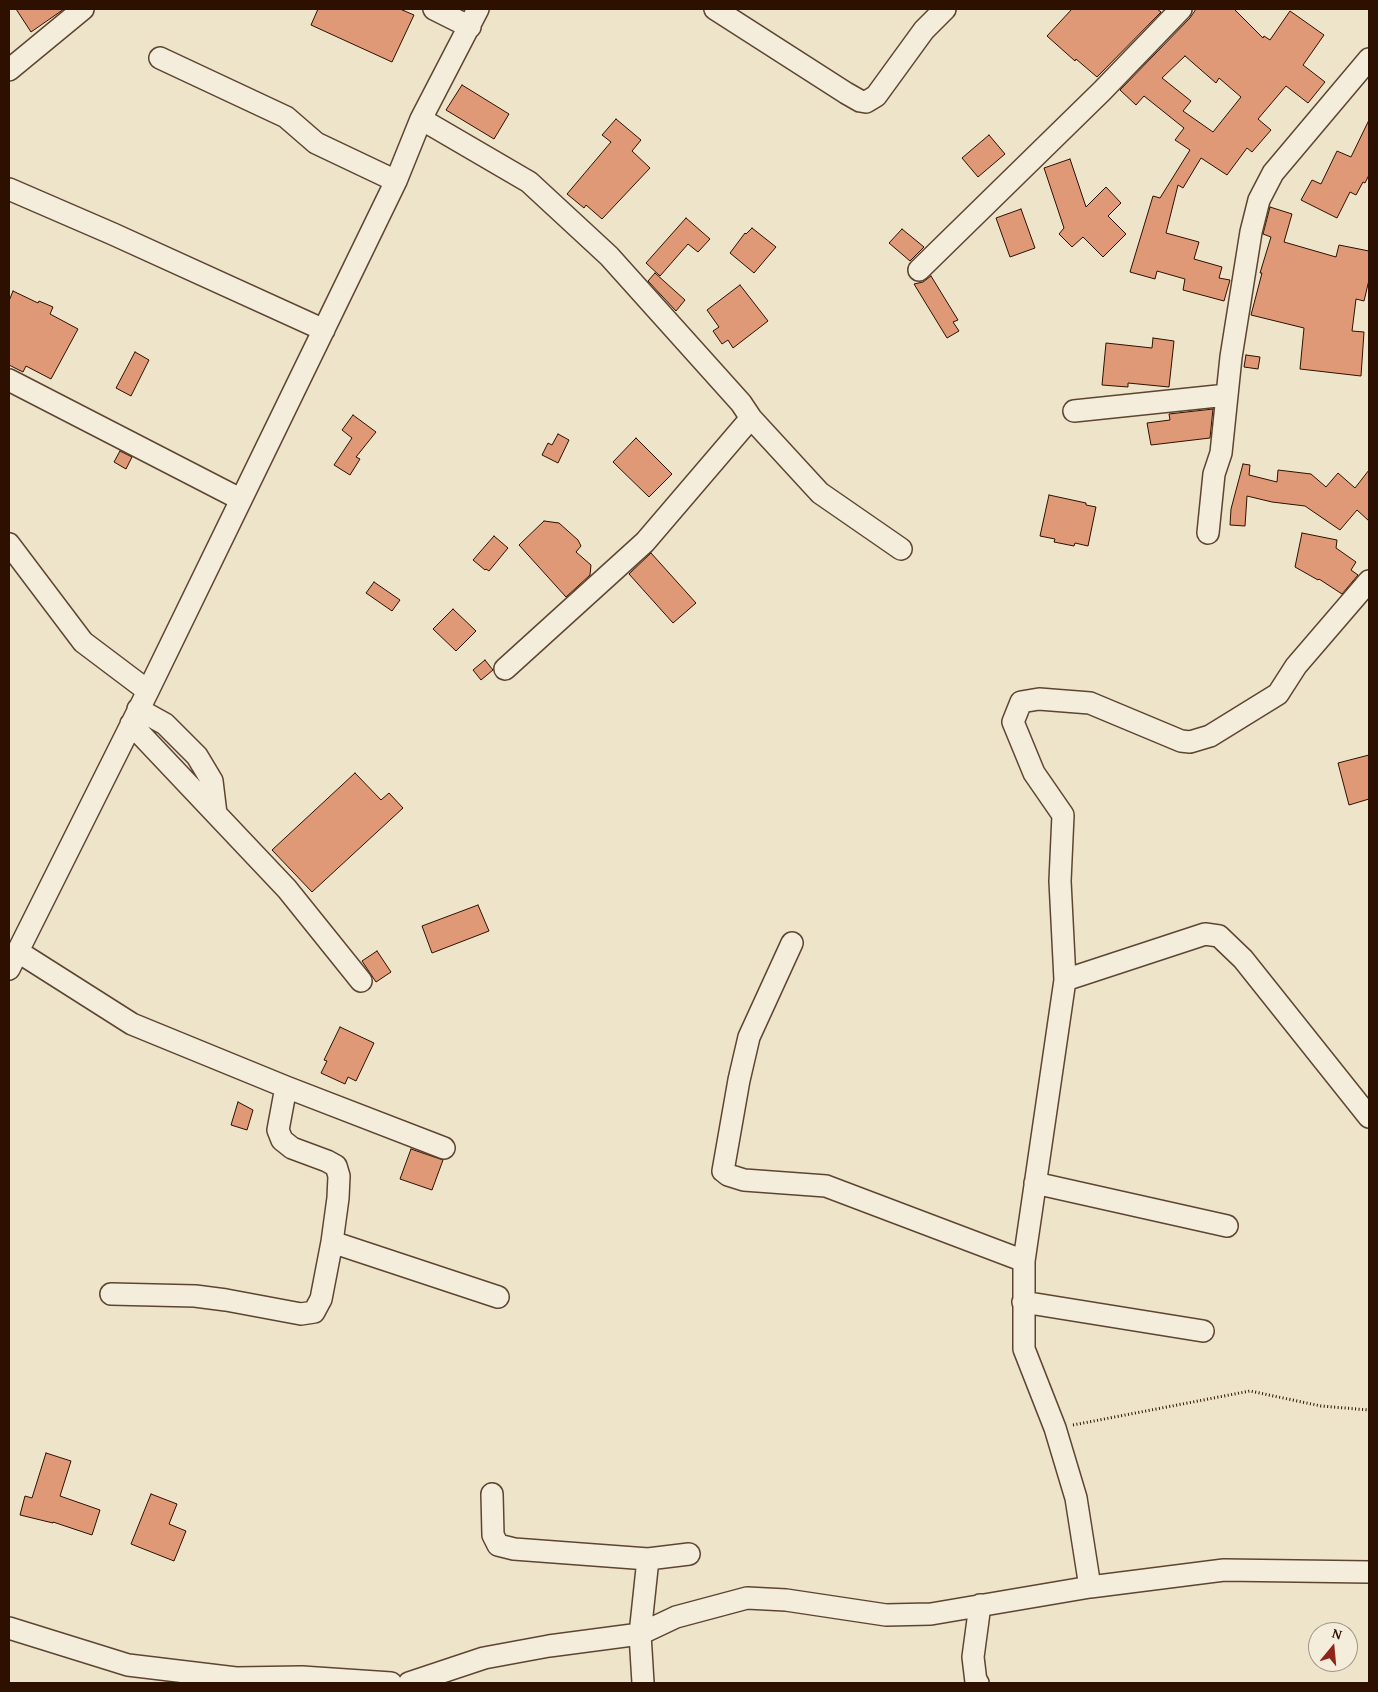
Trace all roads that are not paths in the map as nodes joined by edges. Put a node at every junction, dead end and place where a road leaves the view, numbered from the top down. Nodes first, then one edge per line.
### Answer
1 (84, 9) edge
2 (434, 9) edge
3 (715, 9) edge
4 (945, 9) edge
5 (1181, 9) edge
6 (474, 18) edge
7 (160, 58) dead end
8 (1369, 59) edge
9 (9, 70) edge
10 (421, 119) junction
11 (396, 181) junction
12 (9, 189) edge
13 (919, 270) dead end
14 (324, 330) junction
15 (9, 380) edge
16 (1227, 395) junction
17 (1074, 411) dead end
18 (751, 418) junction
19 (240, 499) junction
20 (1208, 533) dead end
21 (9, 544) edge
22 (901, 549) dead end
23 (1369, 581) edge
24 (505, 669) dead end
25 (139, 708) junction
26 (792, 943) dead end
27 (13, 960) edge
28 (1065, 980) junction
29 (361, 981) dead end
30 (286, 1087) junction
31 (1369, 1117) edge
32 (444, 1148) dead end
33 (1035, 1184) junction
34 (1227, 1226) dead end
35 (332, 1242) junction
36 (1024, 1261) junction
37 (111, 1294) dead end
38 (498, 1297) dead end
39 (1023, 1302) junction
40 (1203, 1331) dead end
41 (492, 1494) dead end
42 (689, 1554) dead end
43 (648, 1559) junction
44 (1369, 1572) edge
45 (1090, 1587) junction
46 (980, 1605) junction
47 (9, 1628) edge
48 (640, 1634) junction
49 (391, 1683) edge
50 (408, 1683) edge
51 (643, 1683) edge
52 (978, 1683) edge

1 - 9 street
2 - 6 street
3 - 4 street
5 - 13 street
6 - 10 street
7 - 11 street
8 - 16 street
10 - 11 street
10 - 18 street
11 - 14 street
12 - 14 street
14 - 19 street
15 - 19 street
16 - 17 street
16 - 20 street
18 - 22 street
18 - 24 street
19 - 25 street
21 - 25 street
23 - 28 street
25 - 27 street
25 - 29 street
26 - 36 street
27 - 30 street
28 - 31 street
28 - 33 street
30 - 32 street
30 - 35 street
33 - 34 street
33 - 36 street
35 - 37 street
35 - 38 street
36 - 39 street
39 - 40 street
39 - 45 street
41 - 43 street
42 - 43 street
43 - 48 street
44 - 45 street
45 - 46 street
46 - 48 street
46 - 52 street
47 - 49 street
48 - 50 street
48 - 51 street

